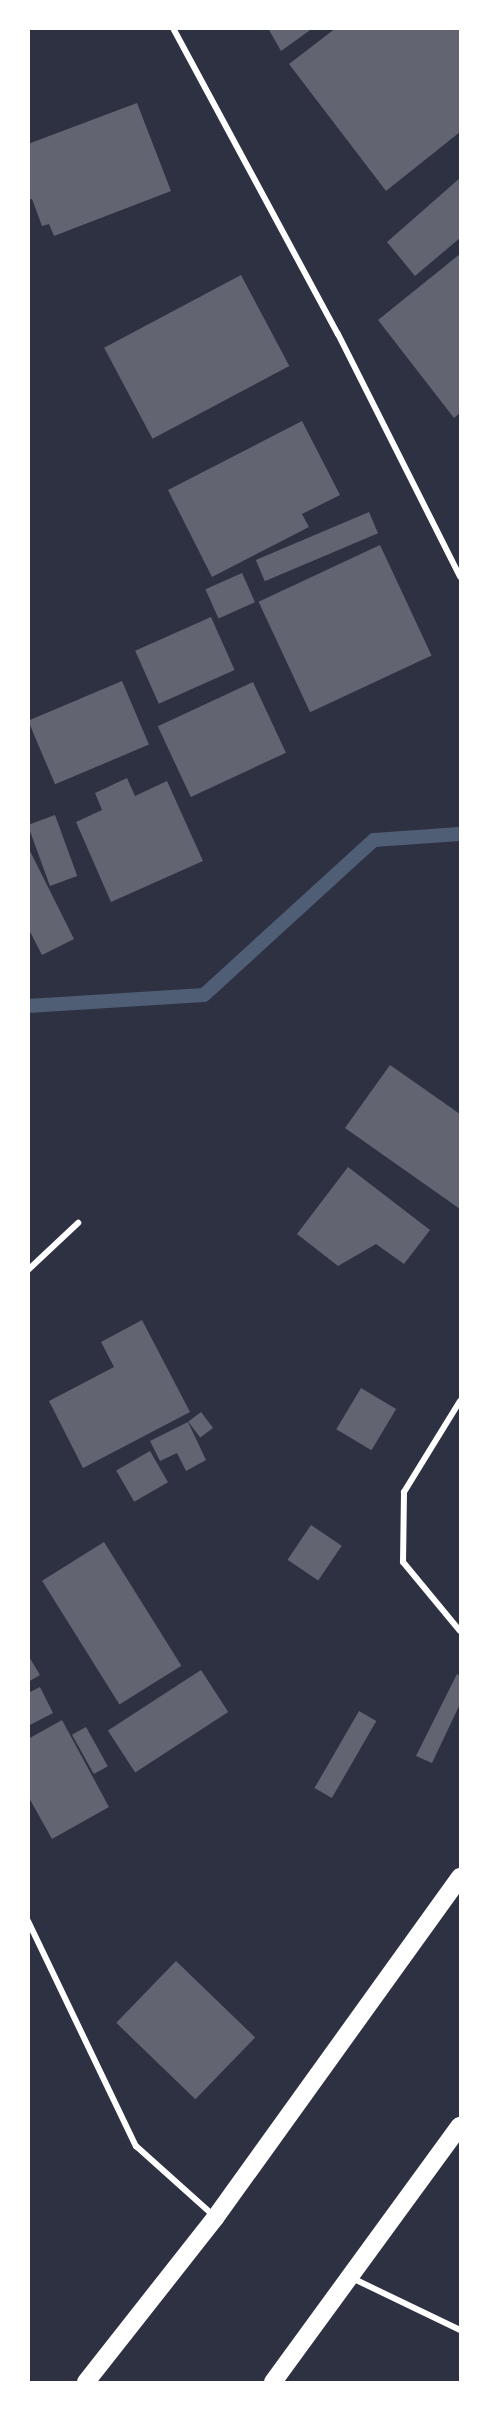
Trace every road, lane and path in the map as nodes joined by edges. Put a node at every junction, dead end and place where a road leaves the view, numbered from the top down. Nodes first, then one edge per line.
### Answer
1 (173, 28) edge
2 (460, 577) edge
3 (78, 1223) dead end
4 (28, 1270) edge
5 (460, 1401) edge
6 (460, 1631) edge
7 (460, 1877) edge
8 (28, 1922) edge
9 (460, 2126) edge
10 (215, 2218) junction
11 (352, 2278) junction
12 (460, 2330) edge
13 (87, 2382) edge
14 (273, 2382) edge

1 - 2 street
3 - 4 street
5 - 6 street
7 - 10 highway
8 - 10 street
9 - 11 highway
10 - 13 highway
11 - 12 street
11 - 14 highway

